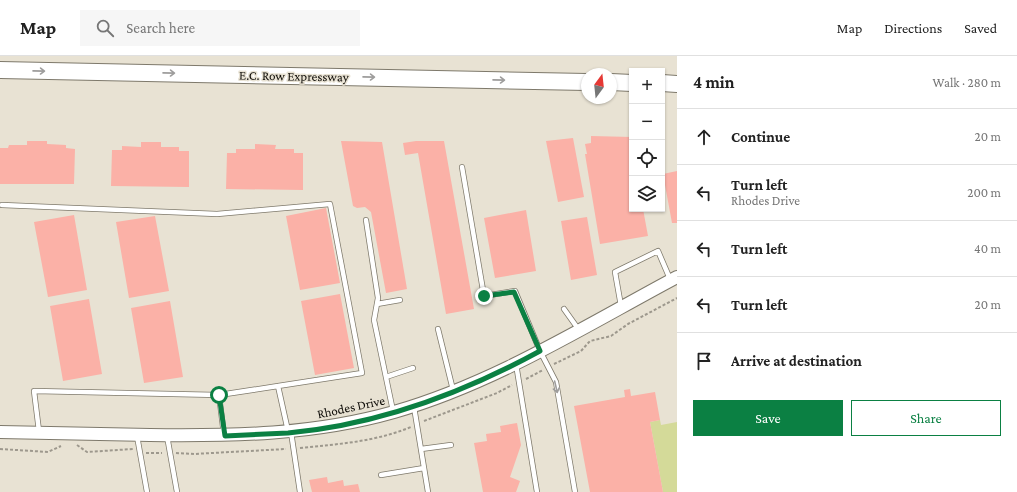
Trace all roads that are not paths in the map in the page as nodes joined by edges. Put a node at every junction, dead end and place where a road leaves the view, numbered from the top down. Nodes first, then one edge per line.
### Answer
1 (0, 70) edge
2 (581, 82) edge
3 (617, 82) edge
4 (629, 83) edge
5 (665, 83) edge
6 (677, 84) edge
7 (462, 167) dead end
8 (2, 204) dead end
9 (366, 220) dead end
10 (674, 279) edge
11 (400, 300) dead end
12 (377, 304) junction
13 (621, 308) junction
14 (564, 309) dead end
15 (438, 329) dead end
16 (579, 330) junction
17 (540, 351) junction
18 (516, 364) junction
19 (413, 368) dead end
20 (386, 376) junction
21 (278, 386) junction
22 (453, 392) junction
23 (219, 395) junction
24 (414, 406) junction
25 (394, 412) junction
26 (0, 432) edge
27 (290, 432) junction
28 (39, 433) junction
29 (136, 434) junction
30 (167, 435) junction
31 (225, 436) junction
32 (451, 445) dead end
33 (421, 449) junction
34 (424, 468) junction
35 (381, 475) dead end
36 (147, 492) edge
37 (177, 492) edge
38 (300, 492) edge
39 (428, 492) edge
40 (537, 492) edge
41 (575, 492) edge

1 -> 2 highway, E.C. Row Expressway
3 - 4 highway
5 - 6 highway
7 - 17 lane
8 - 21 lane
9 - 12 lane
10 - 13 street, Rhodes Drive
10 - 13 lane
11 - 12 lane
12 - 20 lane
13 - 16 street, Rhodes Drive
14 - 16 lane
15 - 22 lane
16 - 17 street, Rhodes Drive
17 - 18 street, Rhodes Drive
17 -> 41 lane
18 - 22 street, Rhodes Drive
18 - 40 lane
19 - 20 lane
20 - 25 lane
21 - 23 lane
21 - 27 lane
22 - 24 street, Rhodes Drive
23 - 28 lane
23 - 31 lane
24 - 25 street, Rhodes Drive
24 - 33 lane
25 - 27 street, Rhodes Drive
26 - 28 street, Rhodes Drive
27 - 31 street, Rhodes Drive
27 - 38 lane
28 - 29 street, Rhodes Drive
29 - 30 street, Rhodes Drive
29 - 36 lane
30 - 31 street, Rhodes Drive
30 - 37 lane
32 - 33 lane
33 - 34 lane
34 - 35 lane
34 - 39 lane

